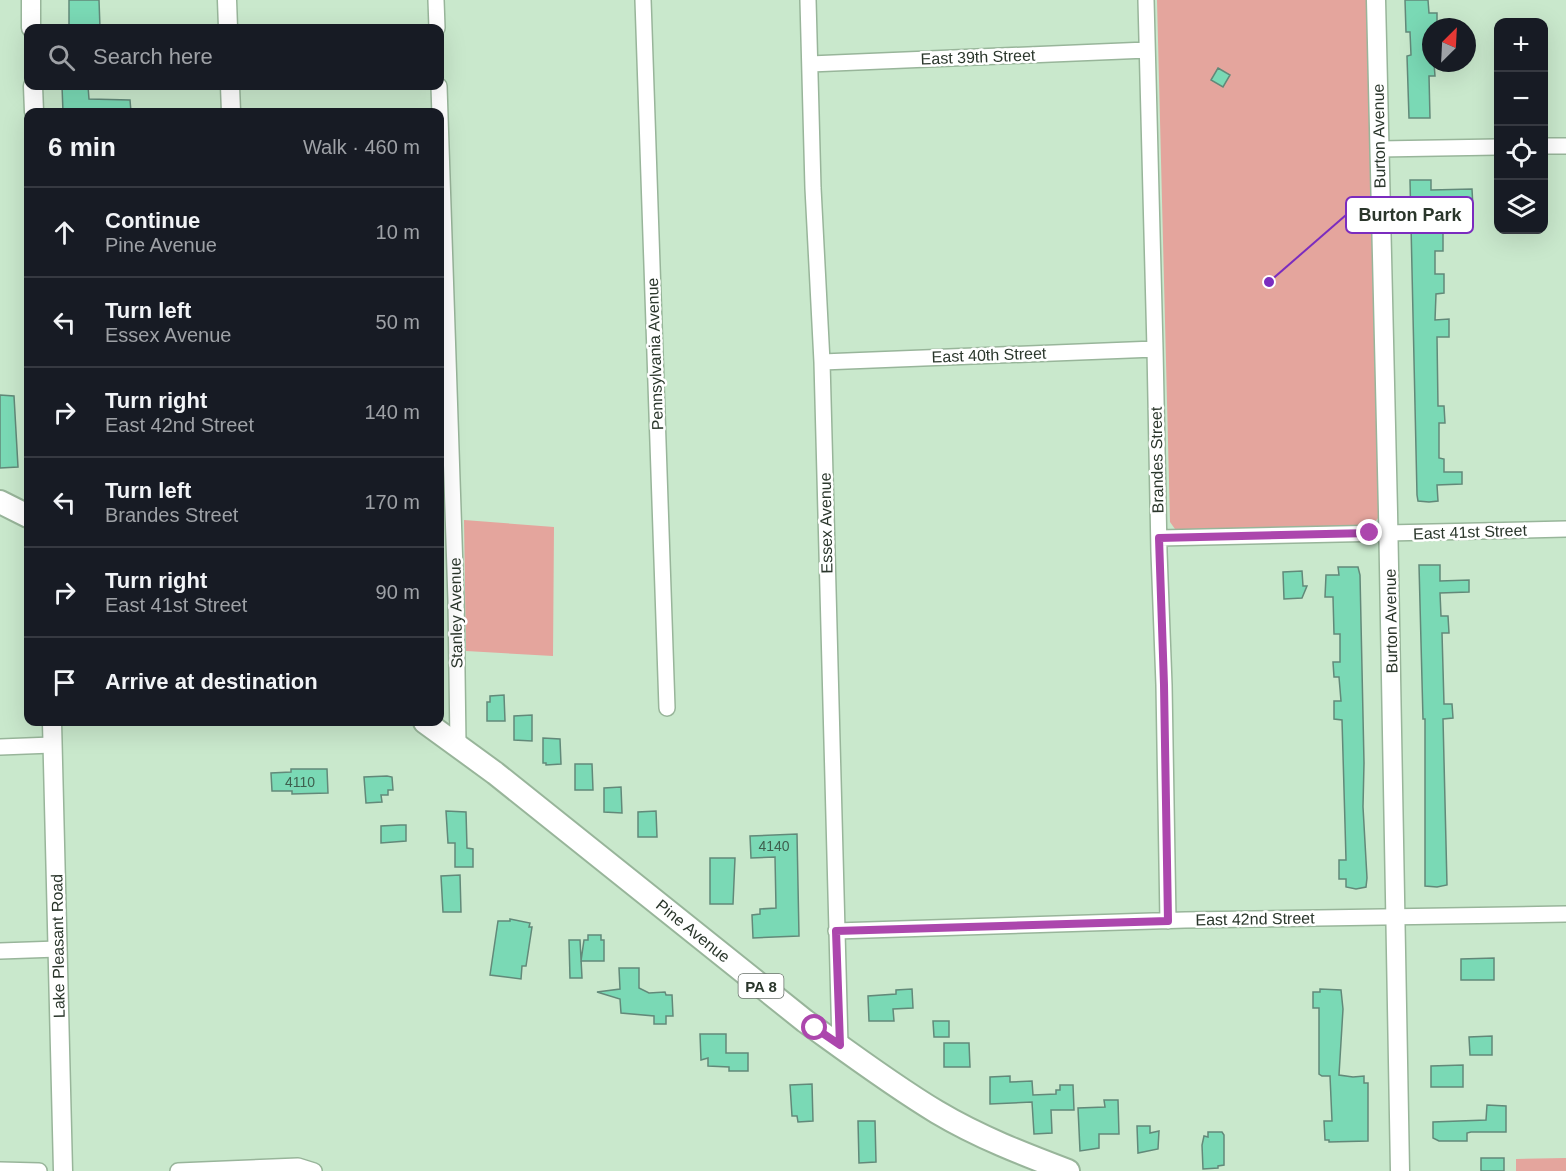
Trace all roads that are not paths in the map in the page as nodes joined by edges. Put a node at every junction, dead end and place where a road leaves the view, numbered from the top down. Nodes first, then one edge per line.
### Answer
1 (31, 0) edge
2 (227, 0) edge
3 (436, 0) edge
4 (644, 0) edge
5 (808, 0) edge
6 (1146, 0) edge
7 (1376, 0) edge
8 (32, 24) edge
9 (228, 24) edge
10 (437, 24) edge
11 (1147, 50) junction
12 (810, 64) junction
13 (33, 90) edge
14 (230, 90) edge
15 (439, 90) edge
16 (34, 108) edge
17 (231, 108) edge
18 (440, 108) edge
19 (1548, 146) edge
20 (1566, 146) edge
21 (1494, 147) edge
22 (1379, 149) junction
23 (444, 237) edge
24 (1155, 349) junction
25 (822, 362) junction
26 (0, 502) edge
27 (24, 514) edge
28 (1566, 529) edge
29 (1389, 534) junction
30 (1159, 538) junction
31 (667, 708) dead end
32 (52, 726) edge
33 (430, 726) edge
34 (458, 744) junction
35 (52, 745) junction
36 (0, 747) edge
37 (1566, 914) edge
38 (1397, 917) junction
39 (1168, 921) junction
40 (836, 931) junction
41 (58, 949) junction
42 (0, 951) edge
43 (840, 1045) junction
44 (0, 1170) edge
45 (39, 1171) edge
46 (63, 1171) edge
47 (178, 1171) edge
48 (314, 1171) edge
49 (1068, 1171) edge
50 (1401, 1171) edge

1 - 8 street
2 - 9 street
3 - 10 street
4 - 31 street, Pennsylvania Avenue
5 - 12 street, Essex Avenue
6 - 11 street, Brandes Street
7 - 22 street, Burton Avenue
11 - 12 street, East 39th Street
11 - 24 street, Brandes Street
12 - 25 street, Essex Avenue
13 - 16 street
14 - 17 street
15 - 18 street, Stanley Avenue
19 - 20 street
21 - 22 street
22 - 29 street, Burton Avenue
23 - 34 street, Stanley Avenue
24 - 25 street, East 40th Street
24 - 30 street, Brandes Street
25 - 40 street, Essex Avenue
26 - 27 main road
28 - 29 street, East 41st Street
29 - 30 street, East 41st Street
29 - 38 street, Burton Avenue
30 - 39 street, Brandes Street
32 - 35 street, Lake Pleasant Road
33 - 34 main road, Pine Avenue / PA 8
34 - 43 main road, Pine Avenue / PA 8
35 - 36 street
35 - 41 street, Lake Pleasant Road
37 - 38 street, East 42nd Street
38 - 39 street, East 42nd Street
38 - 50 street, Burton Avenue
39 - 40 street, East 42nd Street
40 - 43 street, Essex Avenue
41 - 42 street
41 - 46 street, Lake Pleasant Road
43 - 49 main road, Pine Avenue / PA 8
44 - 45 street
47 - 48 street

